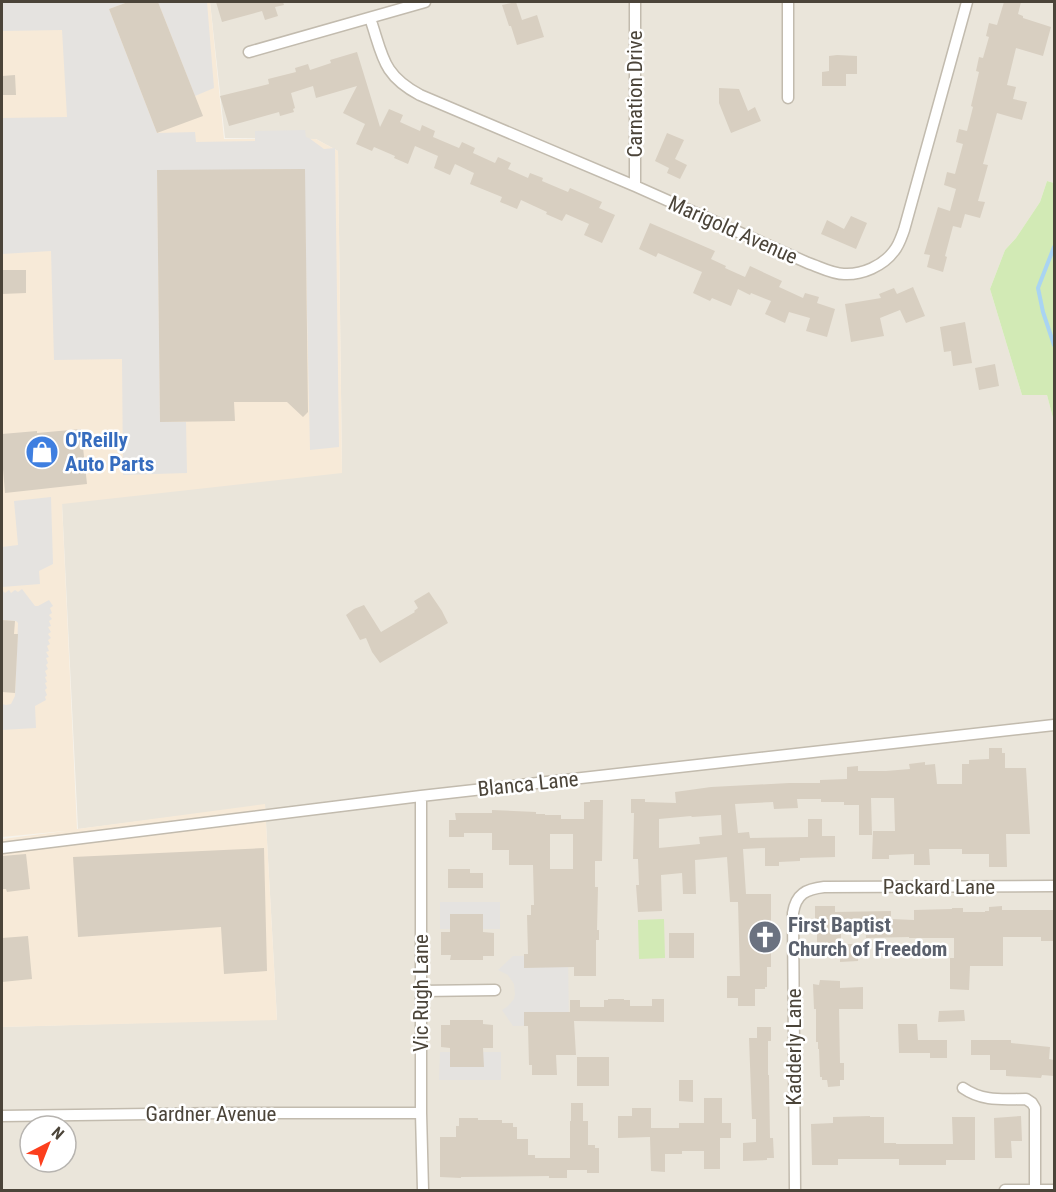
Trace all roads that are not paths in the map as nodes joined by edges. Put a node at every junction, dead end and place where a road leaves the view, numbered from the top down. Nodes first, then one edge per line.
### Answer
1 (425, 2) edge
2 (635, 2) edge
3 (788, 2) edge
4 (967, 2) edge
5 (370, 18) junction
6 (249, 52) dead end
7 (788, 98) dead end
8 (634, 186) junction
9 (1054, 725) edge
10 (421, 796) junction
11 (2, 848) edge
12 (1054, 886) edge
13 (824, 887) joint
14 (495, 990) dead end
15 (421, 991) junction
16 (963, 1088) dead end
17 (421, 1113) junction
18 (2, 1116) edge
19 (1035, 1190) edge
20 (1054, 1190) edge
21 (423, 1191) edge
22 (795, 1191) edge
23 (1005, 1191) edge

1 - 5 street
2 - 8 street, Carnation Drive
3 - 7 street
4 - 8 street, Marigold Avenue
5 - 6 street
5 - 8 street, Marigold Avenue
9 - 10 street, Blanca Lane
10 - 11 street, Blanca Lane
10 - 15 street, Vic Rugh Lane
12 - 13 street, Packard Lane
13 - 22 street, Kadderly Lane
14 - 15 street
15 - 17 street, Vic Rugh Lane
16 - 19 street
17 - 18 street, Gardner Avenue
17 - 21 street, Vic Rugh Lane
19 - 20 street
19 - 23 street

